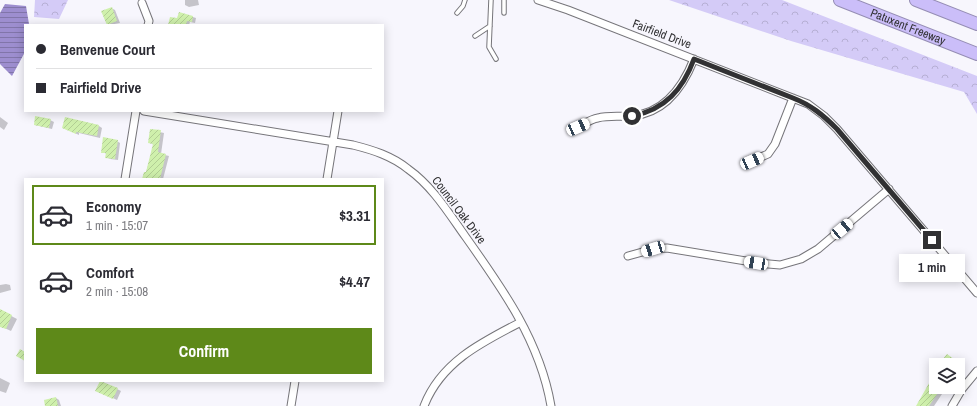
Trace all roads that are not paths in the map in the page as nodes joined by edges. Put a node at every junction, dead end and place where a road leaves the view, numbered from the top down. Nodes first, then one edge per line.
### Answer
1 (466, 0) edge
2 (490, 0) edge
3 (504, 0) edge
4 (538, 0) edge
5 (840, 0) edge
6 (916, 0) edge
7 (142, 3) dead end
8 (457, 13) dead end
9 (504, 13) dead end
10 (148, 24) edge
11 (977, 24) edge
12 (490, 26) junction
13 (475, 36) dead end
14 (977, 54) edge
15 (496, 59) dead end
16 (694, 59) junction
17 (793, 98) junction
18 (136, 112) edge
19 (150, 112) edge
20 (338, 112) edge
21 (578, 127) dead end
22 (333, 142) junction
23 (752, 161) dead end
24 (125, 178) edge
25 (327, 178) edge
26 (889, 189) junction
27 (628, 256) dead end
28 (977, 293) edge
29 (521, 322) junction
30 (977, 371) edge
31 (295, 382) edge
32 (291, 406) edge
33 (424, 406) edge
34 (551, 406) edge
35 (952, 406) edge

1 - 8 lane
2 - 12 lane
3 - 9 lane
4 - 16 street, Fairfield Drive
5 - 14 highway, Patuxent Freeway
6 - 11 highway
7 - 10 street
12 - 13 lane
12 - 15 lane
16 - 17 street, Fairfield Drive
16 - 21 street
17 - 23 street
17 - 26 street, Fairfield Drive
18 - 24 street
19 - 22 street, Council Oak Drive
20 - 22 street
22 - 25 street
22 - 29 street, Council Oak Drive
26 - 27 street
26 - 28 street, Fairfield Drive
29 - 33 street
29 - 34 street, Council Oak Drive
30 - 35 street
31 - 32 street

